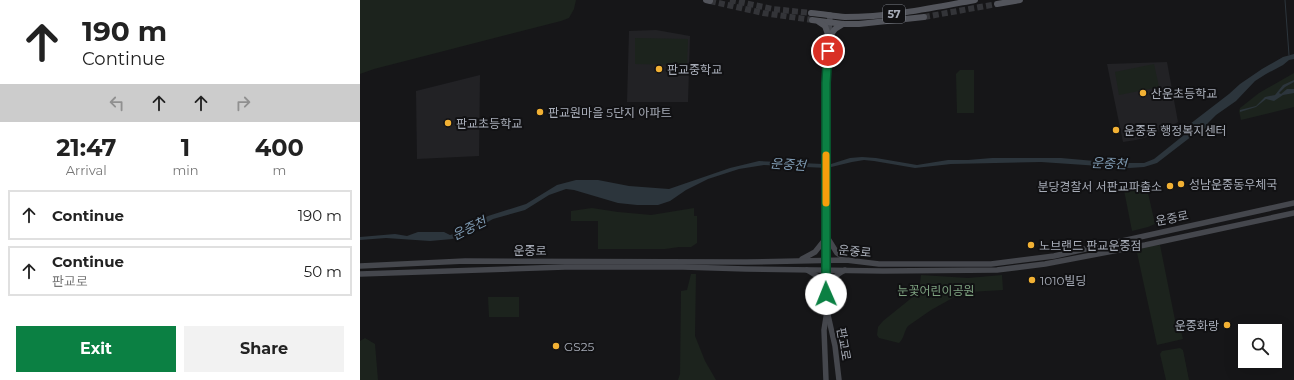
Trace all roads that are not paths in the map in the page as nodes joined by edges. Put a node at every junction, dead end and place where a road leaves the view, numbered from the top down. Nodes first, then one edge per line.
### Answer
1 (975, 0) edge
2 (1020, 0) edge
3 (997, 4) dead end
4 (811, 13) tunnel mouth
5 (830, 15) junction
6 (924, 17) tunnel mouth
7 (829, 22) junction
8 (843, 24) junction
9 (829, 37) junction
10 (1294, 204) edge
11 (1294, 213) edge
12 (827, 237) junction
13 (800, 260) junction
14 (826, 260) junction
15 (846, 260) junction
16 (360, 266) edge
17 (802, 269) junction
18 (826, 269) junction
19 (846, 270) junction
20 (360, 274) edge
21 (826, 294) junction
22 (827, 311) junction
23 (826, 380) edge
24 (839, 380) edge

1 - 5 main road, 57
2 - 3 main road
4 - 5 main road, 57
5 - 7 main road
6 - 8 main road, 57
7 - 8 main road, 57
7 - 9 main road
7 - 9 main road, 57
8 - 9 main road
9 - 12 main road, 판교로
10 - 15 main road, 운중로
11 - 19 main road, 운중로
12 - 13 main road
12 - 14 main road, 판교로
12 - 15 main road
13 - 14 main road, 운중로
13 - 16 main road, 운중로
14 - 15 main road, 운중로
14 - 18 main road, 판교로
17 - 18 main road, 운중로
17 - 20 main road, 운중로
17 - 21 main road
18 - 19 main road, 운중로
18 - 21 main road, 판교로
19 - 21 main road
21 - 22 main road, 판교로
22 - 23 main road, 판교로
22 - 24 main road, 판교로

